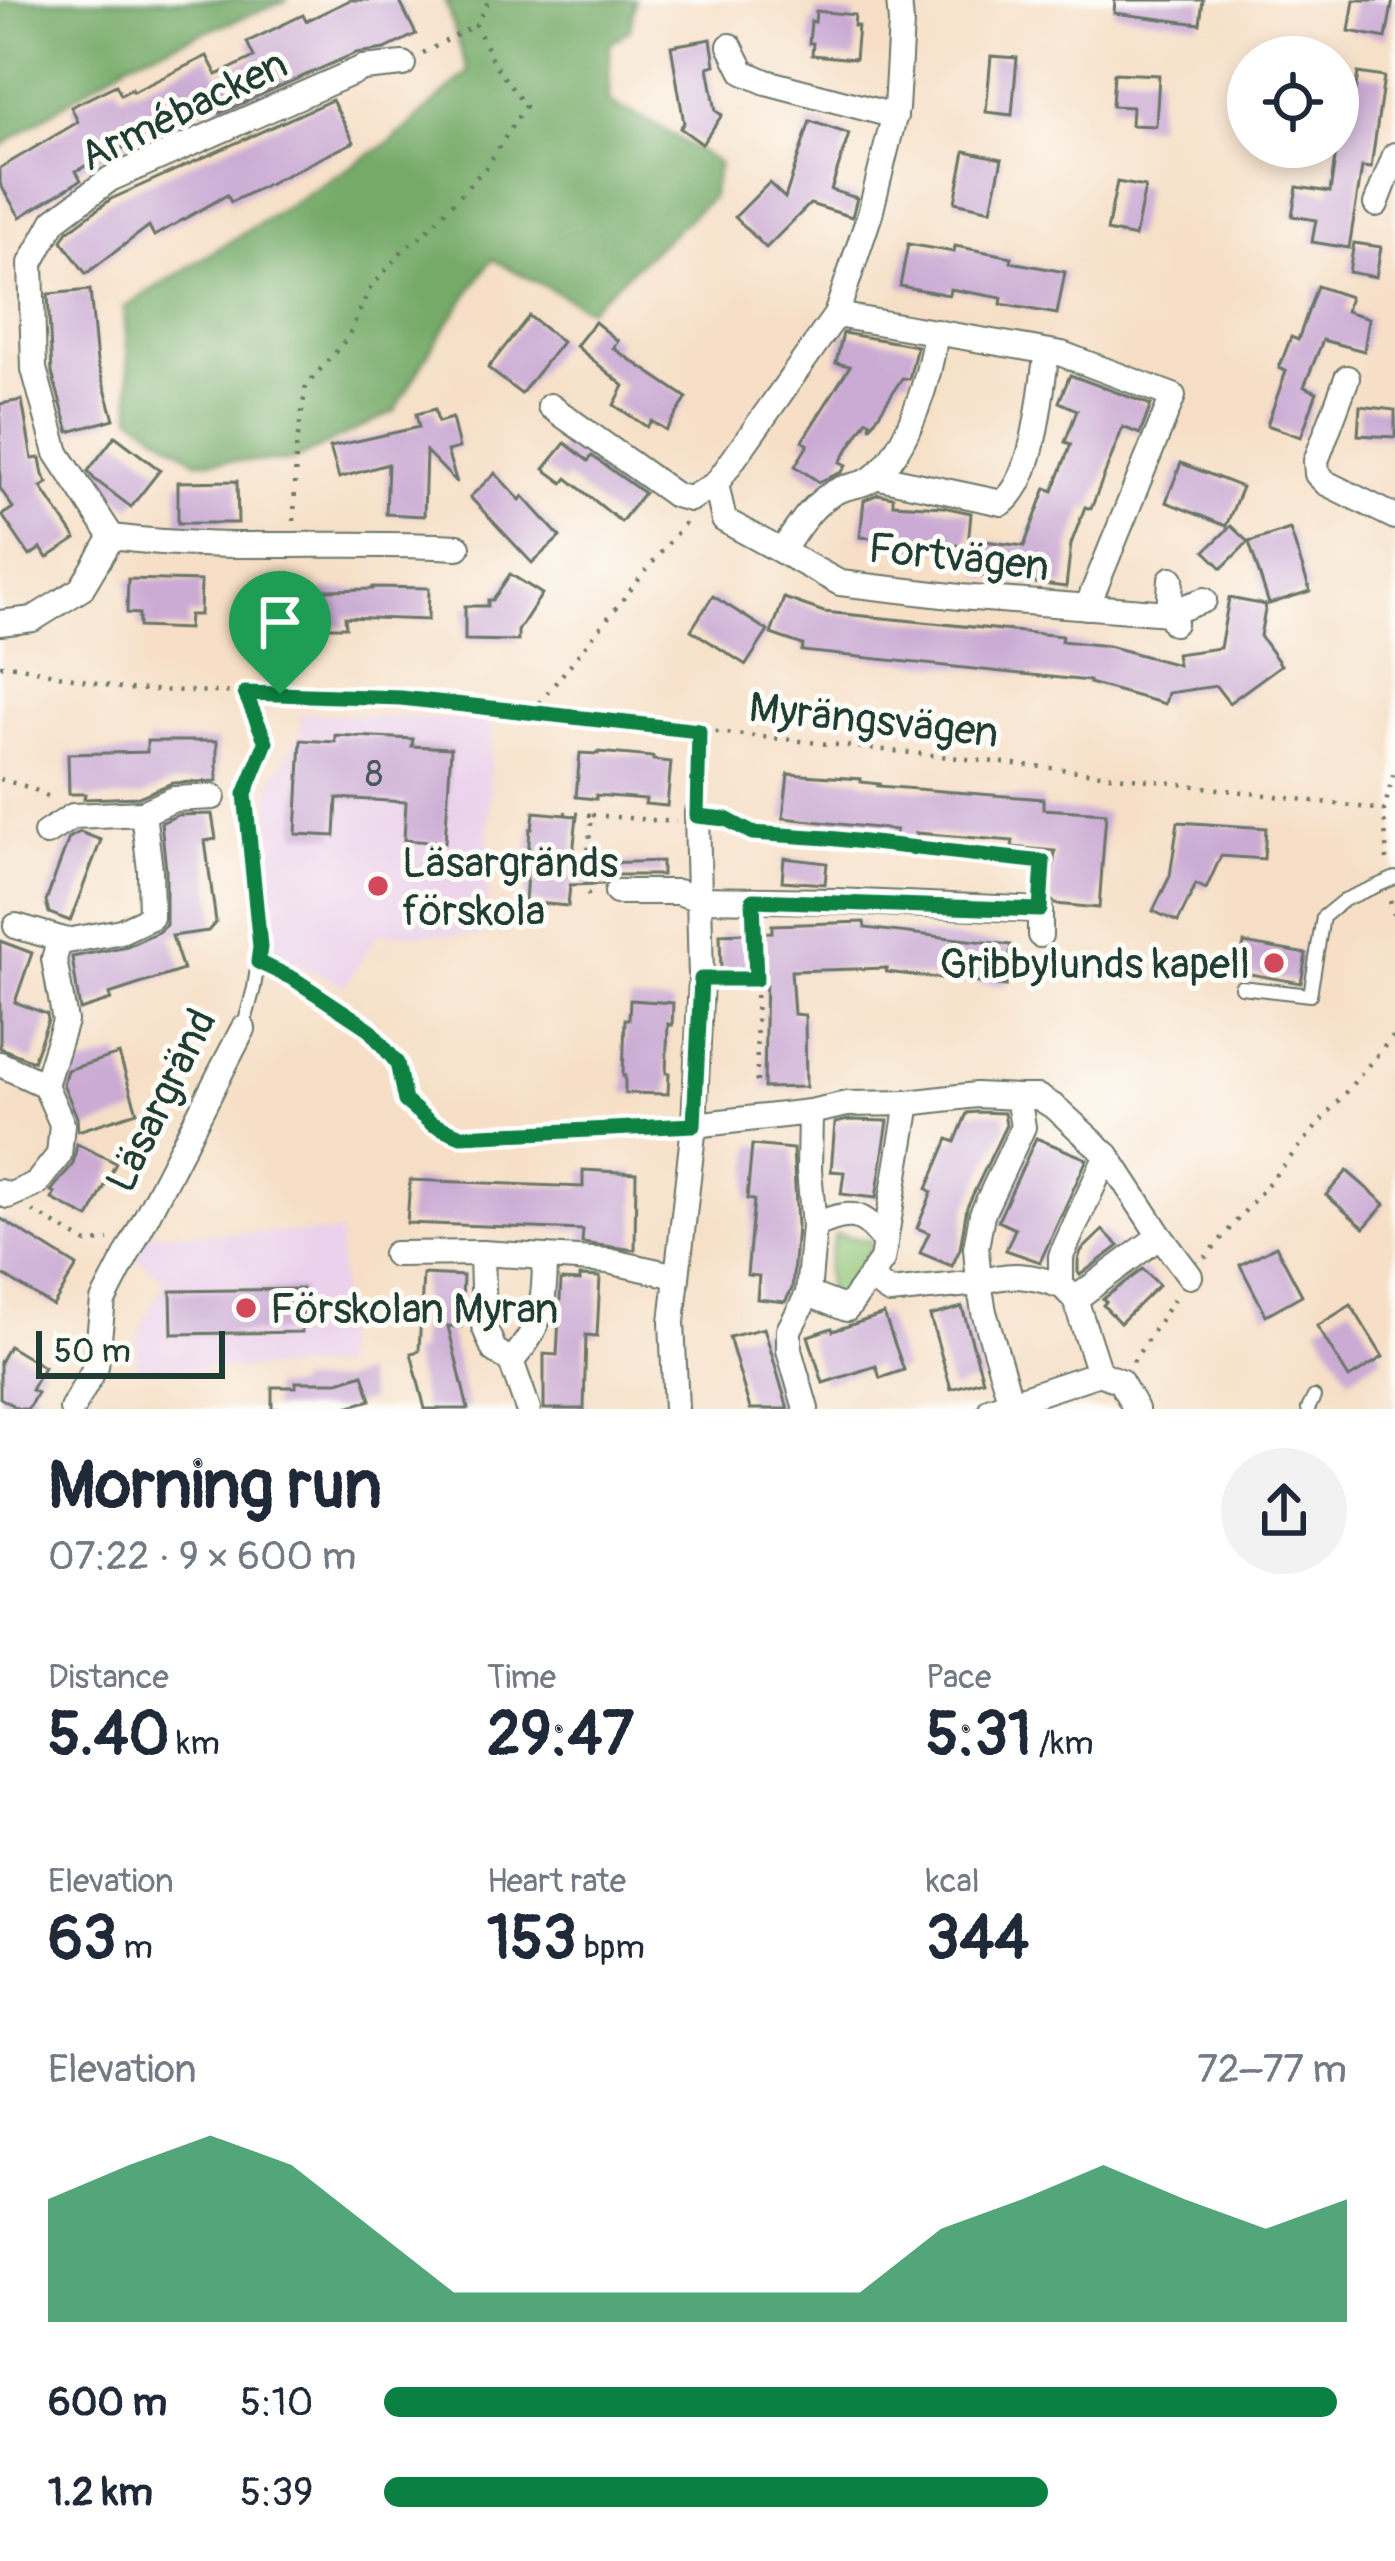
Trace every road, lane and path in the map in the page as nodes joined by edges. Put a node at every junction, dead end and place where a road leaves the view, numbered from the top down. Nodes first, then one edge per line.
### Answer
1 (489, 0) edge
2 (899, 0) edge
3 (476, 26) junction
4 (730, 46) dead end
5 (403, 64) joint
6 (895, 116) junction
7 (1395, 154) edge
8 (1376, 204) dead end
9 (836, 315) junction
10 (936, 332) junction
11 (1047, 352) junction
12 (1347, 378) dead end
13 (550, 406) dead end
14 (875, 476) junction
15 (716, 484) junction
16 (1395, 517) edge
17 (688, 519) dead end
18 (112, 537) junction
19 (293, 537) dead end
20 (458, 547) dead end
21 (782, 551) junction
22 (289, 564) dead end
23 (1171, 579) dead end
24 (1204, 600) dead end
25 (1087, 607) junction
26 (1173, 619) junction
27 (0, 623) edge
28 (0, 665) edge
29 (245, 693) junction
30 (280, 694) junction
31 (532, 712) junction
32 (699, 731) junction
33 (266, 742) joint
34 (1395, 768) edge
35 (0, 779) edge
36 (213, 797) dead end
37 (143, 813) junction
38 (565, 813) dead end
39 (592, 815) junction
40 (697, 815) junction
41 (73, 816) junction
42 (46, 832) dead end
43 (1395, 878) edge
44 (617, 892) joint
45 (699, 899) junction
46 (753, 900) junction
47 (1040, 922) joint
48 (16, 926) dead end
49 (60, 939) junction
50 (258, 962) junction
51 (701, 979) junction
52 (756, 979) junction
53 (1241, 986) dead end
54 (243, 1028) joint
55 (1395, 1034) edge
56 (0, 1064) edge
57 (45, 1085) junction
58 (757, 1086) dead end
59 (1018, 1097) junction
60 (908, 1103) junction
61 (810, 1112) junction
62 (694, 1125) junction
63 (1107, 1155) junction
64 (4, 1194) edge
65 (814, 1226) junction
66 (1160, 1236) junction
67 (87, 1243) dead end
68 (885, 1244) junction
69 (482, 1253) junction
70 (395, 1254) dead end
71 (544, 1257) junction
72 (677, 1276) junction
73 (1190, 1276) junction
74 (871, 1279) junction
75 (980, 1282) junction
76 (1068, 1292) junction
77 (808, 1294) junction
78 (511, 1361) junction
79 (1110, 1377) junction
80 (1001, 1406) edge
81 (72, 1409) edge
82 (528, 1409) edge
83 (676, 1409) edge
84 (806, 1409) edge
85 (1136, 1409) edge

1 - 3 path
2 - 6 street
3 - 5 path
3 - 19 path
4 - 6 street
5 - 18 street, Armébacken
6 - 9 street
7 - 8 street
9 - 10 street, Fortvägen
9 - 15 street
10 - 11 street, Fortvägen
10 - 14 street
11 - 14 street
11 - 25 street, Fortvägen
12 - 16 street
13 - 15 street
14 - 21 street
15 - 21 street, Fortvägen
17 - 31 path
18 - 20 street
18 - 27 street
21 - 25 street, Fortvägen
22 - 30 path
23 - 26 street
24 - 26 street
25 - 26 street, Fortvägen
28 - 29 path, Myrängsvägen
29 - 30 path, Myrängsvägen
29 - 33 path
30 - 31 path, Myrängsvägen
31 - 32 path, Myrängsvägen
32 - 34 path, Myrängsvägen
32 - 40 path
33 - 50 lane, Läsargränd
35 - 41 path
36 - 37 street
37 - 41 street
37 - 49 street
38 - 39 path
39 - 40 path
39 - 44 path
40 - 45 street
40 - 47 path
41 - 42 street
43 - 53 lane
44 - 45 street
45 - 46 street
45 - 51 street
46 - 47 street
46 - 52 path
48 - 49 street
49 - 57 street
50 - 54 lane, Läsargränd
50 - 62 path
51 - 52 path
51 - 62 street
52 - 58 path
54 - 81 street, Läsargränd
55 - 73 path
56 - 57 street
57 - 64 street
59 - 60 street
59 - 63 street
59 - 75 street
60 - 61 street
60 - 68 street
61 - 62 street
61 - 65 street
62 - 72 street
63 - 66 street
63 - 76 street
64 - 67 path
65 - 68 street
65 - 77 street
66 - 73 street
66 - 76 street
68 - 74 street
69 - 70 street
69 - 71 street
69 - 78 street
71 - 72 street
71 - 78 street
72 - 83 street
73 - 79 path
74 - 75 street
74 - 77 street
75 - 76 street
75 - 80 street
76 - 79 street
77 - 84 street
78 - 82 street
79 - 80 street
79 - 85 street

